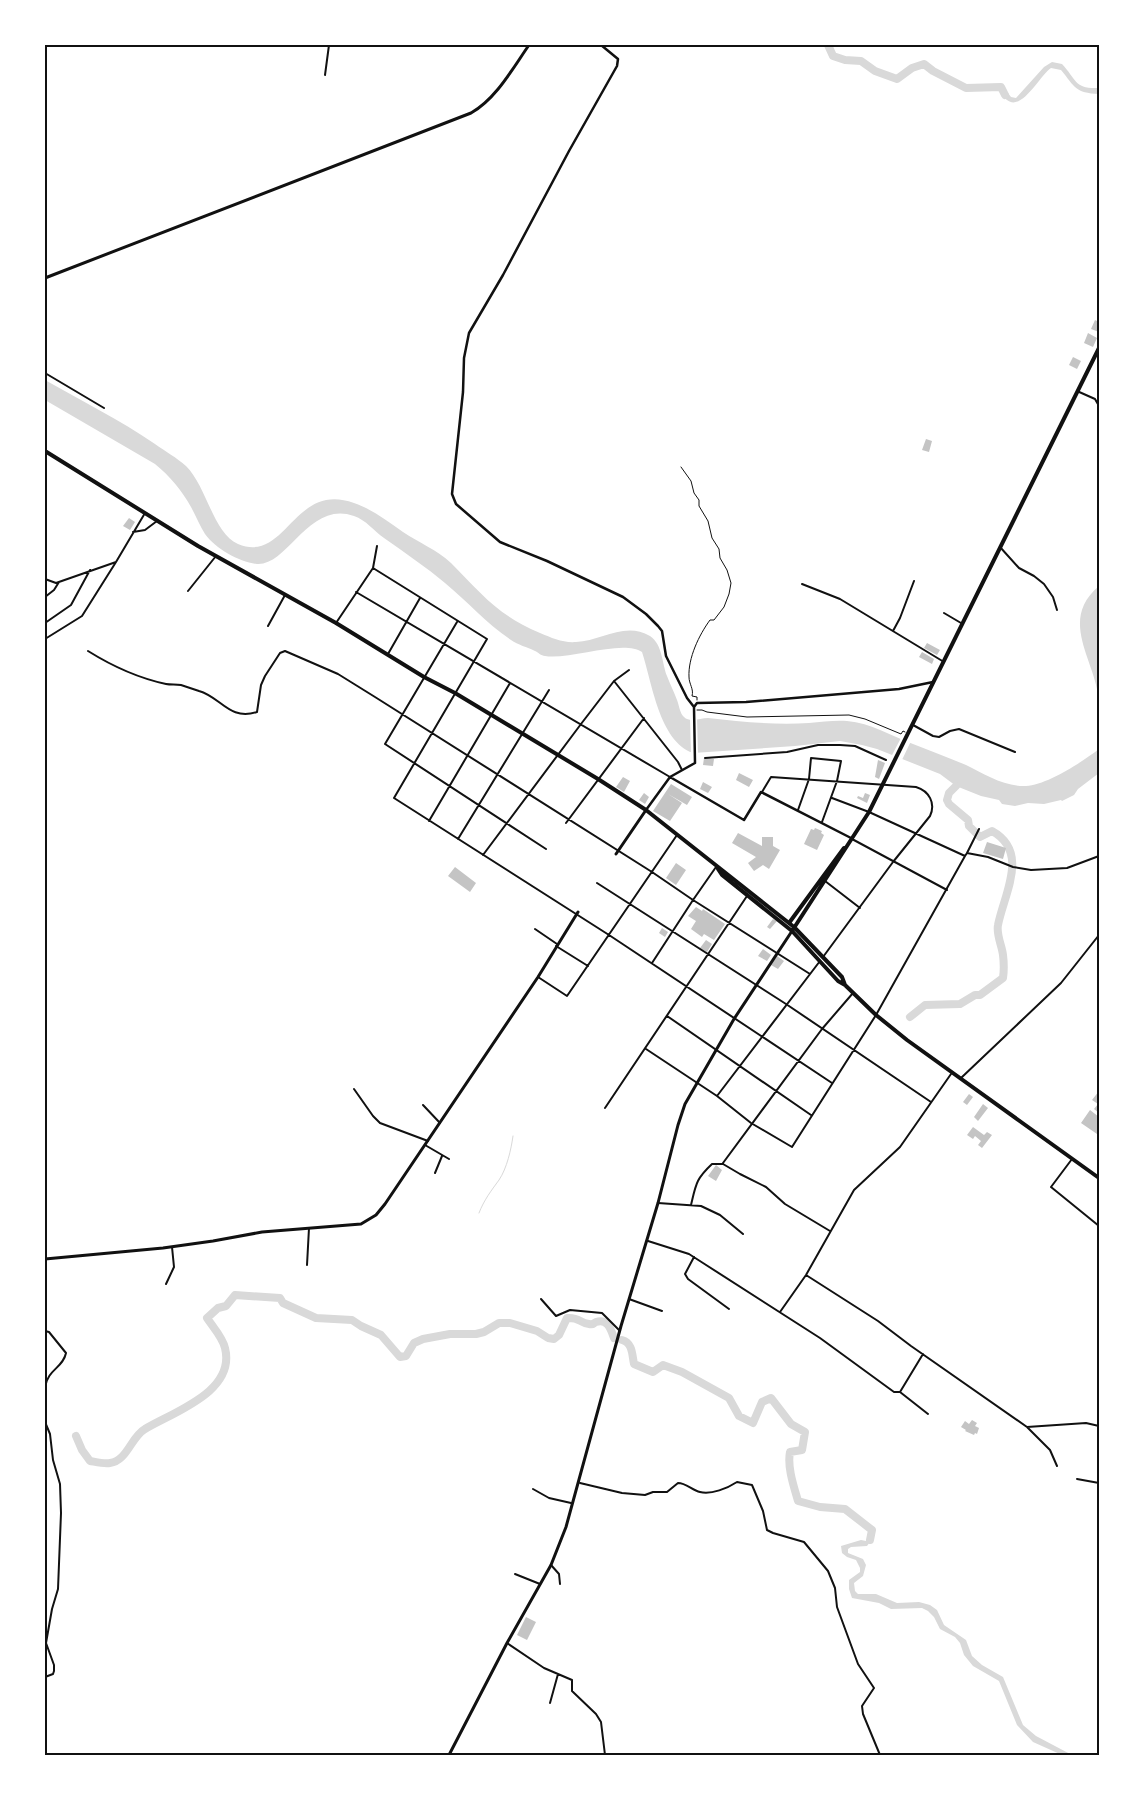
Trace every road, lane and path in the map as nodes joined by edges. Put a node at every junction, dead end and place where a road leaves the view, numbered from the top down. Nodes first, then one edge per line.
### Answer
1 (329, 45) edge
2 (529, 45) edge
3 (601, 45) edge
4 (325, 76) dead end
5 (45, 278) edge
6 (1099, 349) edge
7 (45, 373) edge
8 (1077, 391) junction
9 (1099, 406) edge
10 (104, 408) dead end
11 (45, 451) edge
12 (681, 467) dead end
13 (144, 513) junction
14 (157, 521) junction
15 (133, 532) junction
16 (377, 546) dead end
17 (1000, 547) junction
18 (216, 556) junction
19 (116, 562) junction
20 (373, 568) junction
21 (90, 570) junction
22 (45, 579) edge
23 (914, 581) dead end
24 (59, 582) junction
25 (802, 584) dead end
26 (188, 591) dead end
27 (356, 592) junction
28 (285, 594) junction
29 (45, 598) edge
30 (420, 598) junction
31 (1057, 610) dead end
32 (944, 613) dead end
33 (407, 621) junction
34 (457, 622) junction
35 (336, 623) junction
36 (45, 624) edge
37 (963, 624) junction
38 (268, 626) dead end
39 (892, 631) junction
40 (45, 639) edge
41 (444, 644) junction
42 (88, 651) dead end
43 (388, 654) junction
44 (473, 661) junction
45 (944, 662) junction
46 (629, 670) dead end
47 (424, 677) junction
48 (935, 681) junction
49 (510, 682) junction
50 (614, 682) junction
51 (549, 690) dead end
52 (455, 694) junction
53 (542, 701) junction
54 (697, 703) junction
55 (694, 707) junction
56 (698, 710) dead end
57 (402, 714) junction
58 (491, 715) junction
59 (644, 718) junction
60 (581, 724) junction
61 (913, 725) junction
62 (432, 733) junction
63 (906, 733) junction
64 (521, 734) junction
65 (620, 748) junction
66 (1015, 752) dead end
67 (468, 755) junction
68 (556, 755) junction
69 (705, 758) dead end
70 (886, 760) dead end
71 (414, 763) junction
72 (682, 770) junction
73 (497, 774) junction
74 (670, 777) junction
75 (598, 779) junction
76 (809, 779) junction
77 (838, 781) junction
78 (884, 785) junction
79 (449, 786) junction
80 (761, 792) junction
81 (528, 793) junction
82 (831, 798) junction
83 (479, 805) junction
84 (646, 810) junction
85 (798, 810) junction
86 (869, 812) junction
87 (1099, 814) edge
88 (1099, 818) edge
89 (568, 820) junction
90 (428, 821) junction
91 (822, 822) junction
92 (507, 823) junction
93 (566, 823) dead end
94 (979, 829) dead end
95 (916, 833) junction
96 (677, 835) junction
97 (458, 839) junction
98 (852, 839) junction
99 (546, 849) dead end
100 (617, 853) junction
101 (967, 853) junction
102 (483, 855) junction
103 (965, 856) junction
104 (1099, 856) edge
105 (893, 862) junction
106 (716, 867) junction
107 (652, 872) junction
108 (825, 881) junction
109 (597, 884) dead end
110 (946, 890) junction
111 (748, 896) junction
112 (693, 900) junction
113 (630, 904) junction
114 (860, 908) junction
115 (578, 913) junction
116 (729, 922) junction
117 (789, 922) junction
118 (786, 927) junction
119 (535, 929) dead end
120 (793, 929) junction
121 (672, 931) junction
122 (609, 935) junction
123 (1099, 935) edge
124 (557, 945) junction
125 (777, 953) junction
126 (708, 955) junction
127 (821, 959) junction
128 (652, 963) junction
129 (588, 966) junction
130 (810, 974) junction
131 (538, 977) junction
132 (755, 985) junction
133 (686, 987) junction
134 (853, 993) junction
135 (786, 1004) junction
136 (876, 1015) junction
137 (667, 1016) junction
138 (734, 1019) junction
139 (822, 1029) junction
140 (762, 1037) junction
141 (646, 1048) junction
142 (716, 1050) junction
143 (853, 1050) junction
144 (798, 1061) junction
145 (739, 1067) junction
146 (952, 1072) junction
147 (961, 1078) junction
148 (697, 1083) junction
149 (832, 1083) junction
150 (354, 1089) dead end
151 (776, 1091) junction
152 (716, 1096) junction
153 (931, 1102) junction
154 (423, 1105) dead end
155 (605, 1108) dead end
156 (811, 1115) junction
157 (440, 1124) junction
158 (751, 1124) junction
159 (426, 1143) junction
160 (442, 1155) junction
161 (1073, 1158) junction
162 (449, 1159) dead end
163 (723, 1164) junction
164 (435, 1172) dead end
165 (1099, 1178) edge
166 (658, 1203) junction
167 (691, 1205) junction
168 (1099, 1226) edge
169 (309, 1228) junction
170 (830, 1231) junction
171 (743, 1234) dead end
172 (646, 1240) junction
173 (172, 1247) junction
174 (694, 1258) junction
175 (45, 1259) edge
176 (307, 1265) dead end
177 (806, 1275) junction
178 (166, 1284) dead end
179 (541, 1299) dead end
180 (629, 1299) junction
181 (729, 1309) dead end
182 (662, 1311) dead end
183 (780, 1312) junction
184 (45, 1331) edge
185 (620, 1332) junction
186 (923, 1354) junction
187 (45, 1387) edge
188 (900, 1392) junction
189 (928, 1414) dead end
190 (45, 1422) edge
191 (1027, 1426) junction
192 (1099, 1426) edge
193 (1057, 1466) dead end
194 (1077, 1479) dead end
195 (580, 1483) junction
196 (1099, 1483) edge
197 (533, 1489) dead end
198 (574, 1504) junction
199 (550, 1565) junction
200 (515, 1574) dead end
201 (540, 1584) junction
202 (560, 1584) dead end
203 (508, 1642) junction
204 (558, 1674) junction
205 (45, 1677) edge
206 (550, 1703) dead end
207 (449, 1755) edge
208 (605, 1755) edge
209 (880, 1755) edge

1 - 4 street
2 - 5 main road
3 - 55 street
6 - 8 highway
7 - 10 street
8 - 9 street
8 - 17 highway
11 - 13 highway
12 - 54 path
13 - 14 highway
13 - 15 street
14 - 15 street
14 - 18 highway
15 - 19 street
16 - 20 street
17 - 31 street
17 - 37 highway
18 - 26 street
18 - 28 highway
19 - 21 street
19 - 40 street
20 - 27 street
20 - 30 street
21 - 24 street
21 - 36 street
22 - 24 street
23 - 39 street
24 - 29 street
25 - 39 street
27 - 33 street
27 - 35 street
28 - 35 highway
28 - 38 street
30 - 33 street
30 - 34 street
32 - 37 street
33 - 41 street
33 - 43 street
34 - 41 street
34 - 44 street
35 - 43 highway
37 - 45 highway
39 - 45 street
41 - 44 street
41 - 47 street
42 - 57 street
43 - 47 highway
44 - 49 street
44 - 52 street
45 - 48 highway
46 - 50 street
47 - 52 highway
47 - 57 street
48 - 54 street
48 - 61 highway
49 - 53 street
49 - 58 street
50 - 59 street
50 - 60 street
51 - 53 street
52 - 58 highway
52 - 62 street
53 - 60 street
53 - 64 street
54 - 55 street
55 - 72 street
56 - 63 path
57 - 62 street
57 - 71 street
58 - 64 highway
58 - 67 street
59 - 65 street
59 - 72 street
60 - 65 street
60 - 68 street
61 - 63 highway
61 - 66 street
62 - 67 street
62 - 71 street
63 - 78 highway
64 - 68 highway
64 - 73 street
65 - 74 street
65 - 75 street
67 - 73 street
67 - 79 street
68 - 75 highway
68 - 81 street
69 - 70 street
71 - 79 street
71 - 90 street
72 - 74 street
73 - 81 street
73 - 83 street
74 - 80 street
74 - 84 street
75 - 84 highway
75 - 89 street
76 - 77 street
76 - 77 street
76 - 80 street
76 - 85 street
77 - 78 street
77 - 82 street
78 - 86 highway
78 - 95 street
79 - 83 street
79 - 90 street
80 - 85 street
81 - 89 street
81 - 92 street
82 - 86 street
82 - 91 street
83 - 92 street
83 - 97 street
84 - 96 highway
84 - 100 main road
85 - 91 street
86 - 95 street
86 - 98 highway
87 - 88 street
89 - 93 street
89 - 100 street
90 - 97 street
91 - 98 street
92 - 99 street
92 - 102 street
94 - 101 street
95 - 103 street
95 - 105 street
96 - 106 highway
96 - 107 street
97 - 102 street
98 - 105 street
98 - 108 highway
98 - 117 highway
100 - 107 street
101 - 103 street
101 - 104 street
102 - 115 street
103 - 110 street
105 - 110 street
105 - 114 street
106 - 111 highway
106 - 112 street
106 - 117 highway
107 - 112 street
107 - 113 street
108 - 114 street
108 - 120 highway
109 - 113 street
110 - 136 street
111 - 116 street
111 - 118 highway
112 - 116 street
112 - 121 street
113 - 121 street
113 - 122 street
114 - 127 street
115 - 122 street
115 - 124 main road
116 - 125 street
116 - 126 street
117 - 118 highway
117 - 120 highway
118 - 120 highway
119 - 124 street
120 - 125 main road
120 - 127 highway
121 - 126 street
121 - 128 street
122 - 128 street
122 - 129 street
123 - 147 street
124 - 129 street
124 - 131 main road
125 - 130 street
125 - 132 main road
126 - 132 street
126 - 133 street
127 - 130 street
127 - 134 highway
128 - 133 street
129 - 131 street
130 - 135 street
131 - 157 main road
132 - 135 street
132 - 138 main road
133 - 137 street
133 - 138 street
134 - 136 highway
134 - 139 street
135 - 139 street
135 - 140 street
136 - 143 street
136 - 146 highway
137 - 141 street
137 - 142 street
138 - 140 street
138 - 142 main road
139 - 143 street
139 - 144 street
140 - 144 street
140 - 145 street
141 - 148 street
141 - 155 street
142 - 145 street
142 - 148 main road
143 - 149 street
143 - 153 street
144 - 149 street
144 - 151 street
145 - 151 street
145 - 152 street
146 - 147 highway
146 - 153 street
147 - 161 highway
148 - 152 street
148 - 166 main road
149 - 156 street
150 - 159 street
151 - 156 street
151 - 158 street
152 - 158 street
153 - 170 street
154 - 157 street
156 - 158 street
157 - 159 main road
158 - 163 street
159 - 160 street
159 - 169 main road
160 - 162 street
160 - 164 street
161 - 165 highway
161 - 168 street
163 - 167 street
163 - 170 street
166 - 167 street
166 - 172 main road
167 - 171 street
169 - 173 main road
169 - 176 street
170 - 177 street
172 - 174 street
172 - 180 main road
173 - 175 main road
173 - 178 street
174 - 181 street
174 - 183 street
177 - 183 street
177 - 186 street
179 - 185 street
180 - 182 street
180 - 185 main road
183 - 188 street
184 - 187 street
185 - 195 main road
186 - 188 street
186 - 191 street
188 - 189 street
190 - 205 street
191 - 192 street
191 - 193 street
194 - 196 street
195 - 198 main road
195 - 209 street
197 - 198 street
198 - 199 main road
199 - 201 main road
199 - 202 street
200 - 201 street
201 - 203 main road
203 - 204 street
203 - 207 main road
204 - 206 street
204 - 208 street

